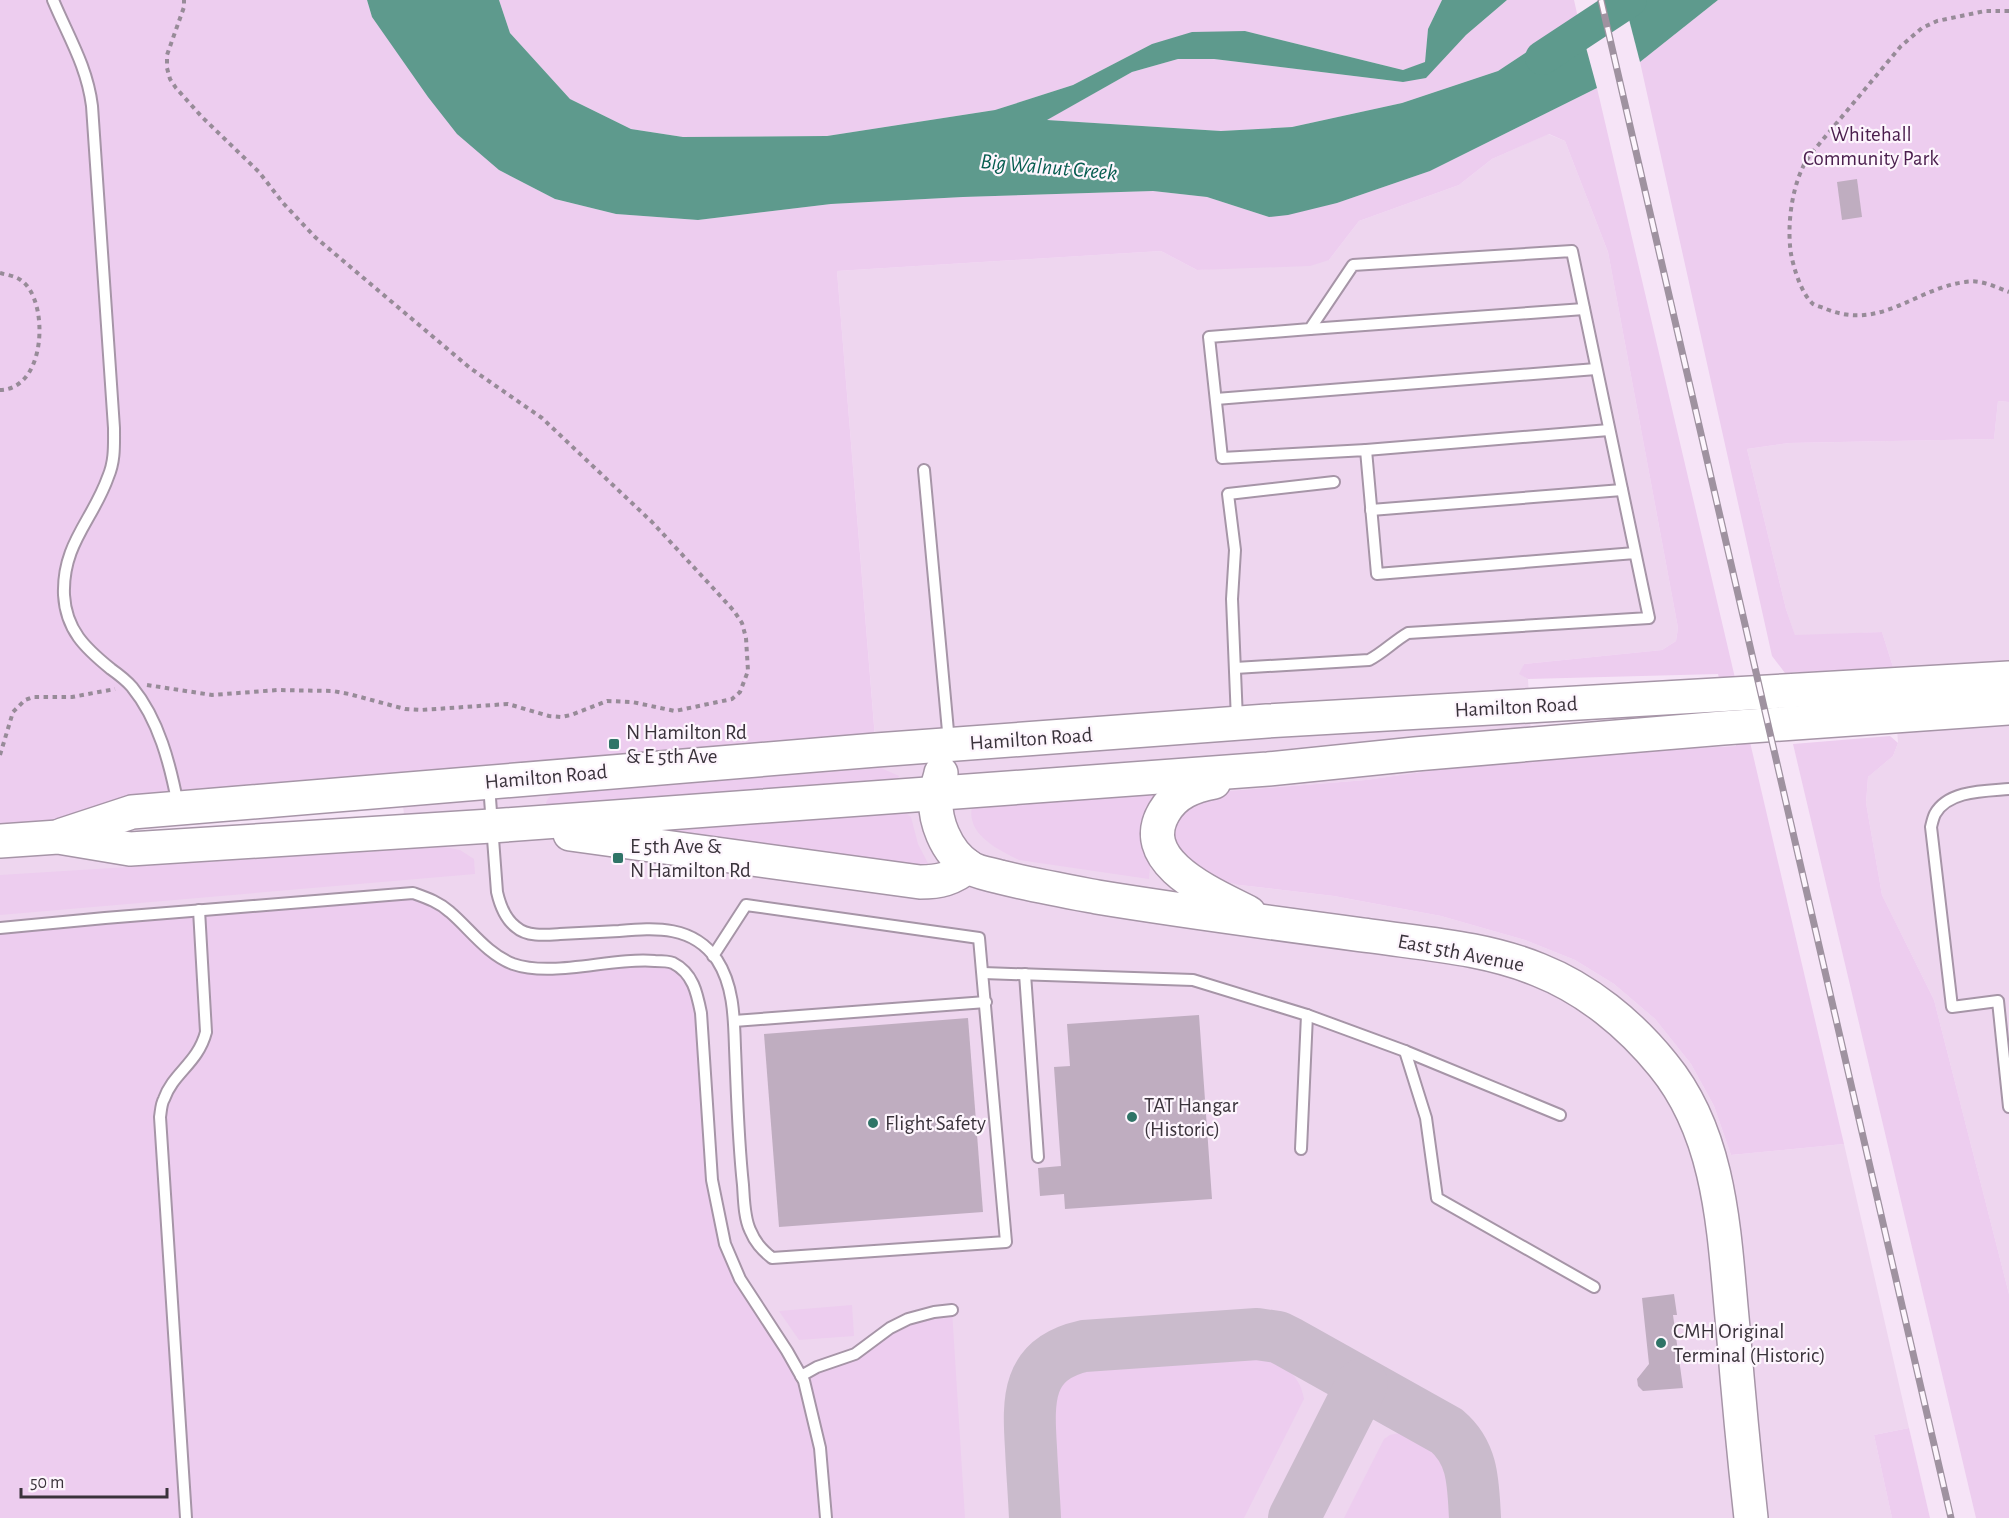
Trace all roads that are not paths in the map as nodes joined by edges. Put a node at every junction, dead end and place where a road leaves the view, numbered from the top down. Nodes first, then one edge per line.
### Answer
1 (53, 0) edge
2 (1584, 309) junction
3 (1310, 329) junction
4 (1596, 369) junction
5 (1216, 399) junction
6 (1609, 430) junction
7 (1366, 450) junction
8 (924, 470) dead end
9 (1334, 482) dead end
10 (1622, 490) junction
11 (1371, 510) junction
12 (1635, 553) junction
13 (1235, 668) junction
14 (2009, 678) edge
15 (2009, 708) edge
16 (1237, 723) junction
17 (949, 745) junction
18 (1268, 769) junction
19 (489, 782) junction
20 (2009, 789) edge
21 (936, 793) junction
22 (178, 808) junction
23 (498, 825) junction
24 (58, 837) junction
25 (0, 841) edge
26 (968, 866) junction
27 (199, 910) junction
28 (1263, 921) junction
29 (0, 928) edge
30 (713, 956) junction
31 (983, 973) junction
32 (1025, 974) junction
33 (2003, 1000) edge
34 (986, 1002) junction
35 (1306, 1015) junction
36 (734, 1021) junction
37 (1405, 1052) junction
38 (2009, 1107) edge
39 (1560, 1115) dead end
40 (1301, 1149) dead end
41 (1038, 1157) dead end
42 (1594, 1287) dead end
43 (952, 1310) dead end
44 (801, 1376) junction
45 (186, 1518) edge
46 (826, 1518) edge
47 (1751, 1518) edge

1 - 22 lane
2 - 3 lane
2 - 3 lane
2 - 4 lane
3 - 5 lane
4 - 5 lane
4 - 6 lane
5 - 7 lane
6 - 7 lane
6 - 10 lane
7 - 11 lane
8 - 17 lane
9 - 13 lane
10 - 11 lane
10 - 12 lane
11 - 12 lane
12 - 13 lane
13 - 16 lane
14 - 16 main road, Hamilton Road
15 - 18 main road, Hamilton Road
16 - 17 main road, Hamilton Road
17 - 19 main road, Hamilton Road
17 - 21 main road, East 5th Avenue
18 - 21 main road, Hamilton Road
18 - 28 main road
19 - 22 main road, Hamilton Road
19 - 23 lane
20 - 33 lane
21 - 23 main road, Hamilton Road
21 - 26 main road, East 5th Avenue
22 - 24 main road, Hamilton Road
23 - 24 main road, Hamilton Road
23 - 26 main road
23 - 30 lane
24 - 25 main road, Hamilton Road
26 - 28 main road, East 5th Avenue
27 - 29 lane
27 - 44 lane
27 - 45 lane
28 - 47 main road, East 5th Avenue
30 - 31 lane
30 - 36 lane
31 - 32 lane
31 - 34 lane
32 - 35 lane
32 - 41 lane
33 - 38 lane
34 - 36 lane
34 - 36 lane
35 - 37 lane
35 - 40 lane
37 - 39 lane
37 - 42 lane
43 - 44 lane
44 - 46 lane

